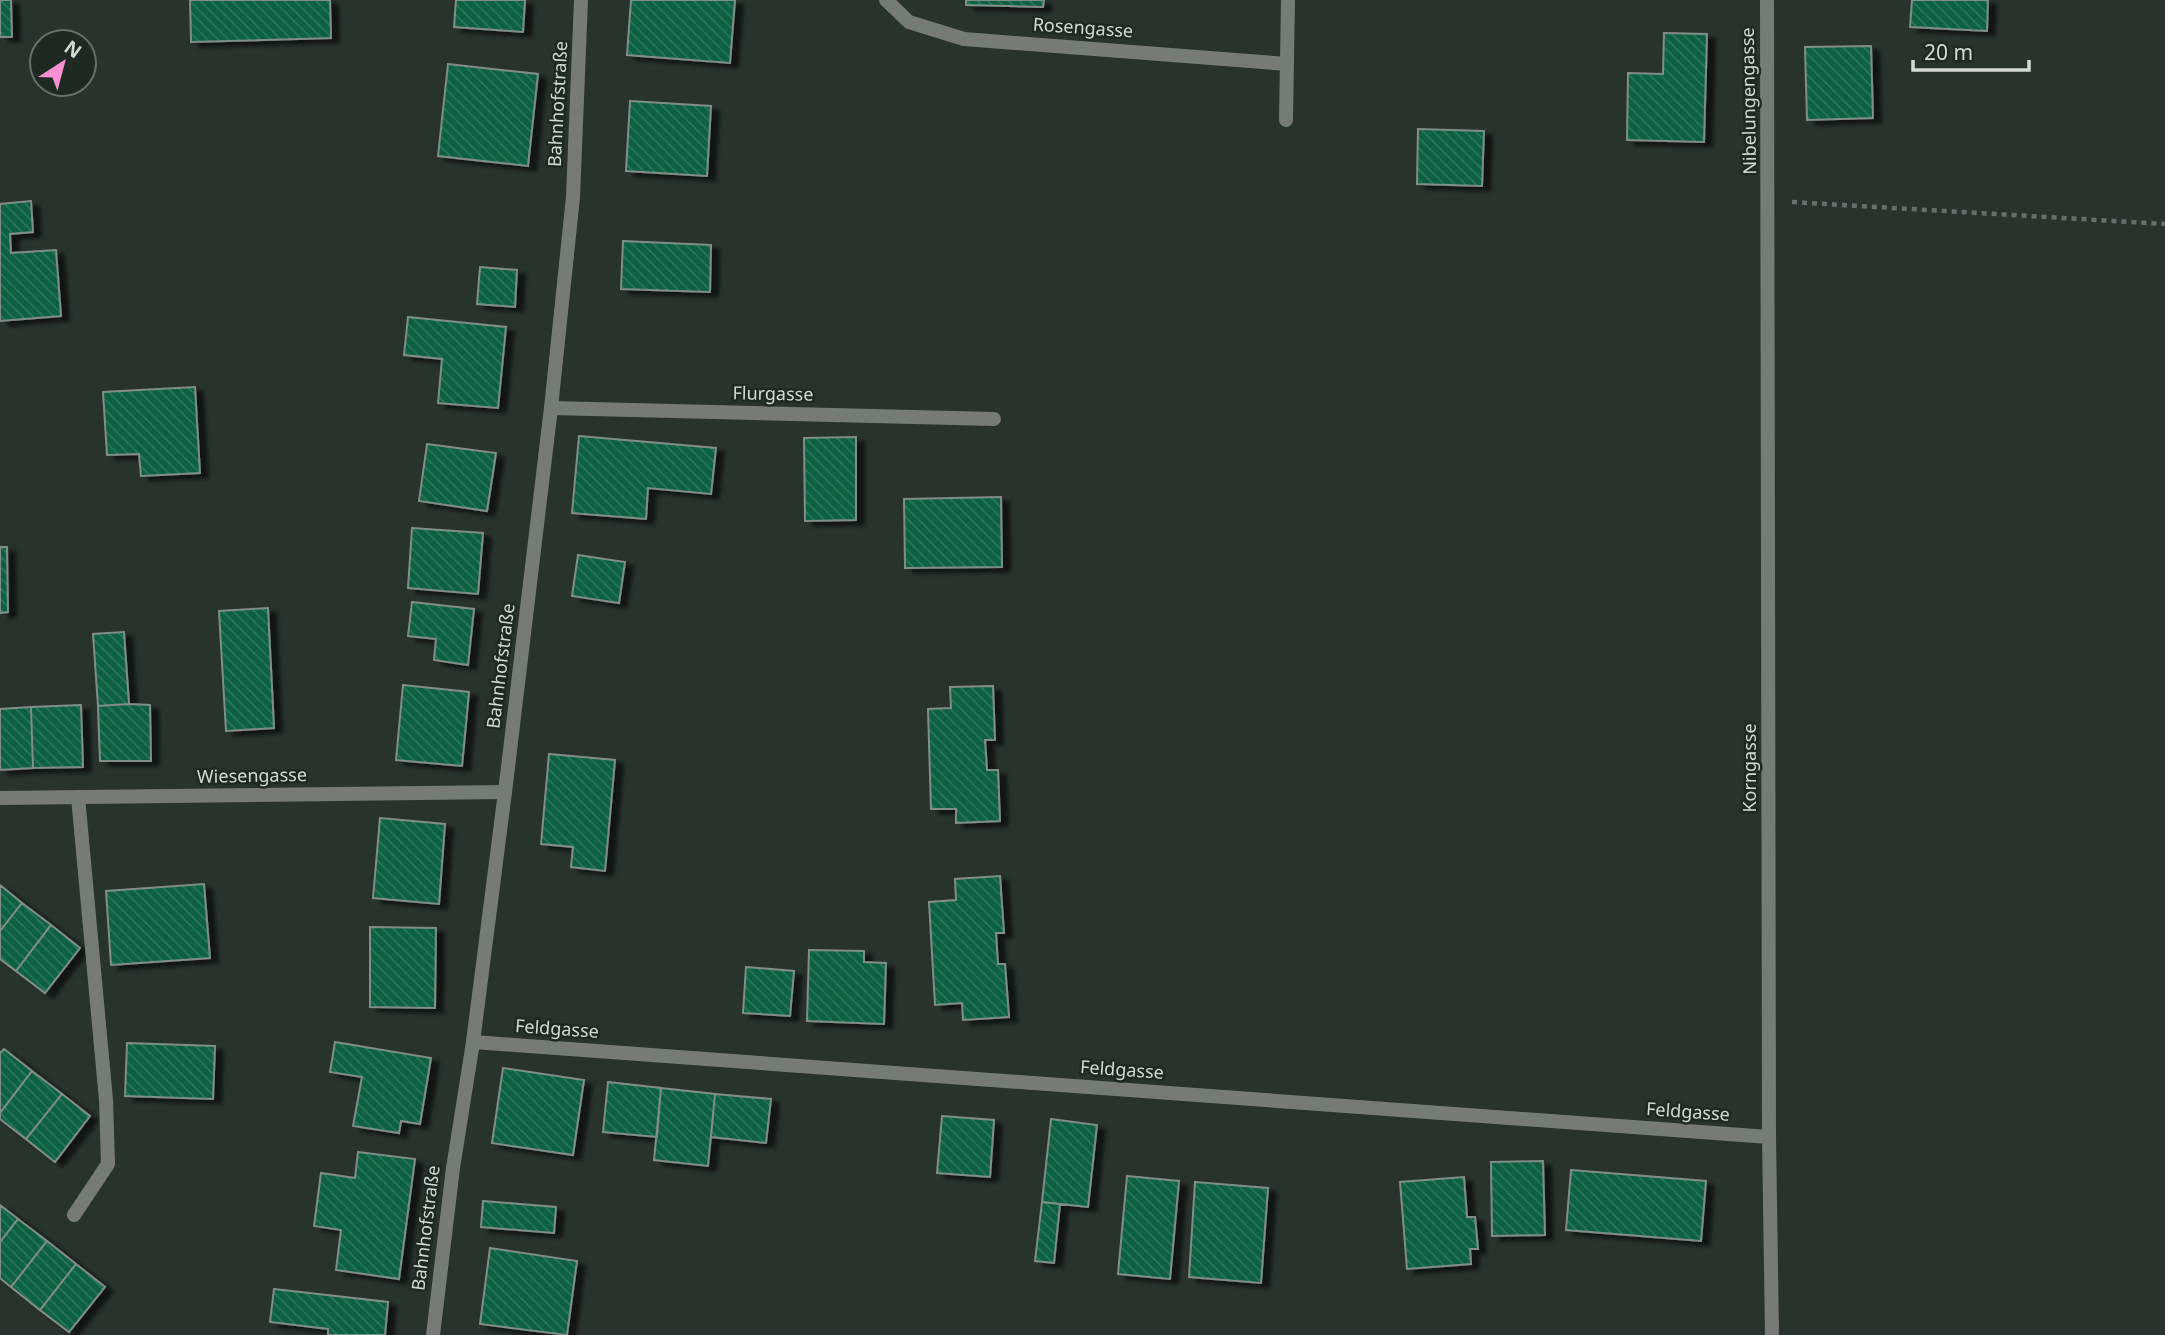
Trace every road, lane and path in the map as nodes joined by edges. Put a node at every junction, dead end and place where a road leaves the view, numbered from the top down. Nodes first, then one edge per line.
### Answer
1 (582, 0) edge
2 (886, 0) edge
3 (1288, 0) edge
4 (1767, 0) edge
5 (1287, 64) junction
6 (1286, 120) dead end
7 (1769, 201) junction
8 (2165, 224) edge
9 (551, 408) junction
10 (994, 419) dead end
11 (505, 792) junction
12 (78, 797) junction
13 (0, 798) edge
14 (473, 1042) junction
15 (1769, 1137) junction
16 (74, 1215) dead end
17 (433, 1335) edge
18 (1772, 1335) edge

1 - 9 street, Bahnhofstraße
2 - 5 street, Rosengasse
3 - 5 street
4 - 7 street, Nibelungengasse
5 - 6 street
7 - 8 path
7 - 15 street, Korngasse
9 - 10 street, Flurgasse
9 - 11 street, Bahnhofstraße
11 - 12 street, Wiesengasse
11 - 14 street, Bahnhofstraße
12 - 13 street, Wiesengasse
12 - 16 street
14 - 15 street, Feldgasse
14 - 17 street, Bahnhofstraße
15 - 18 street, Korngasse

